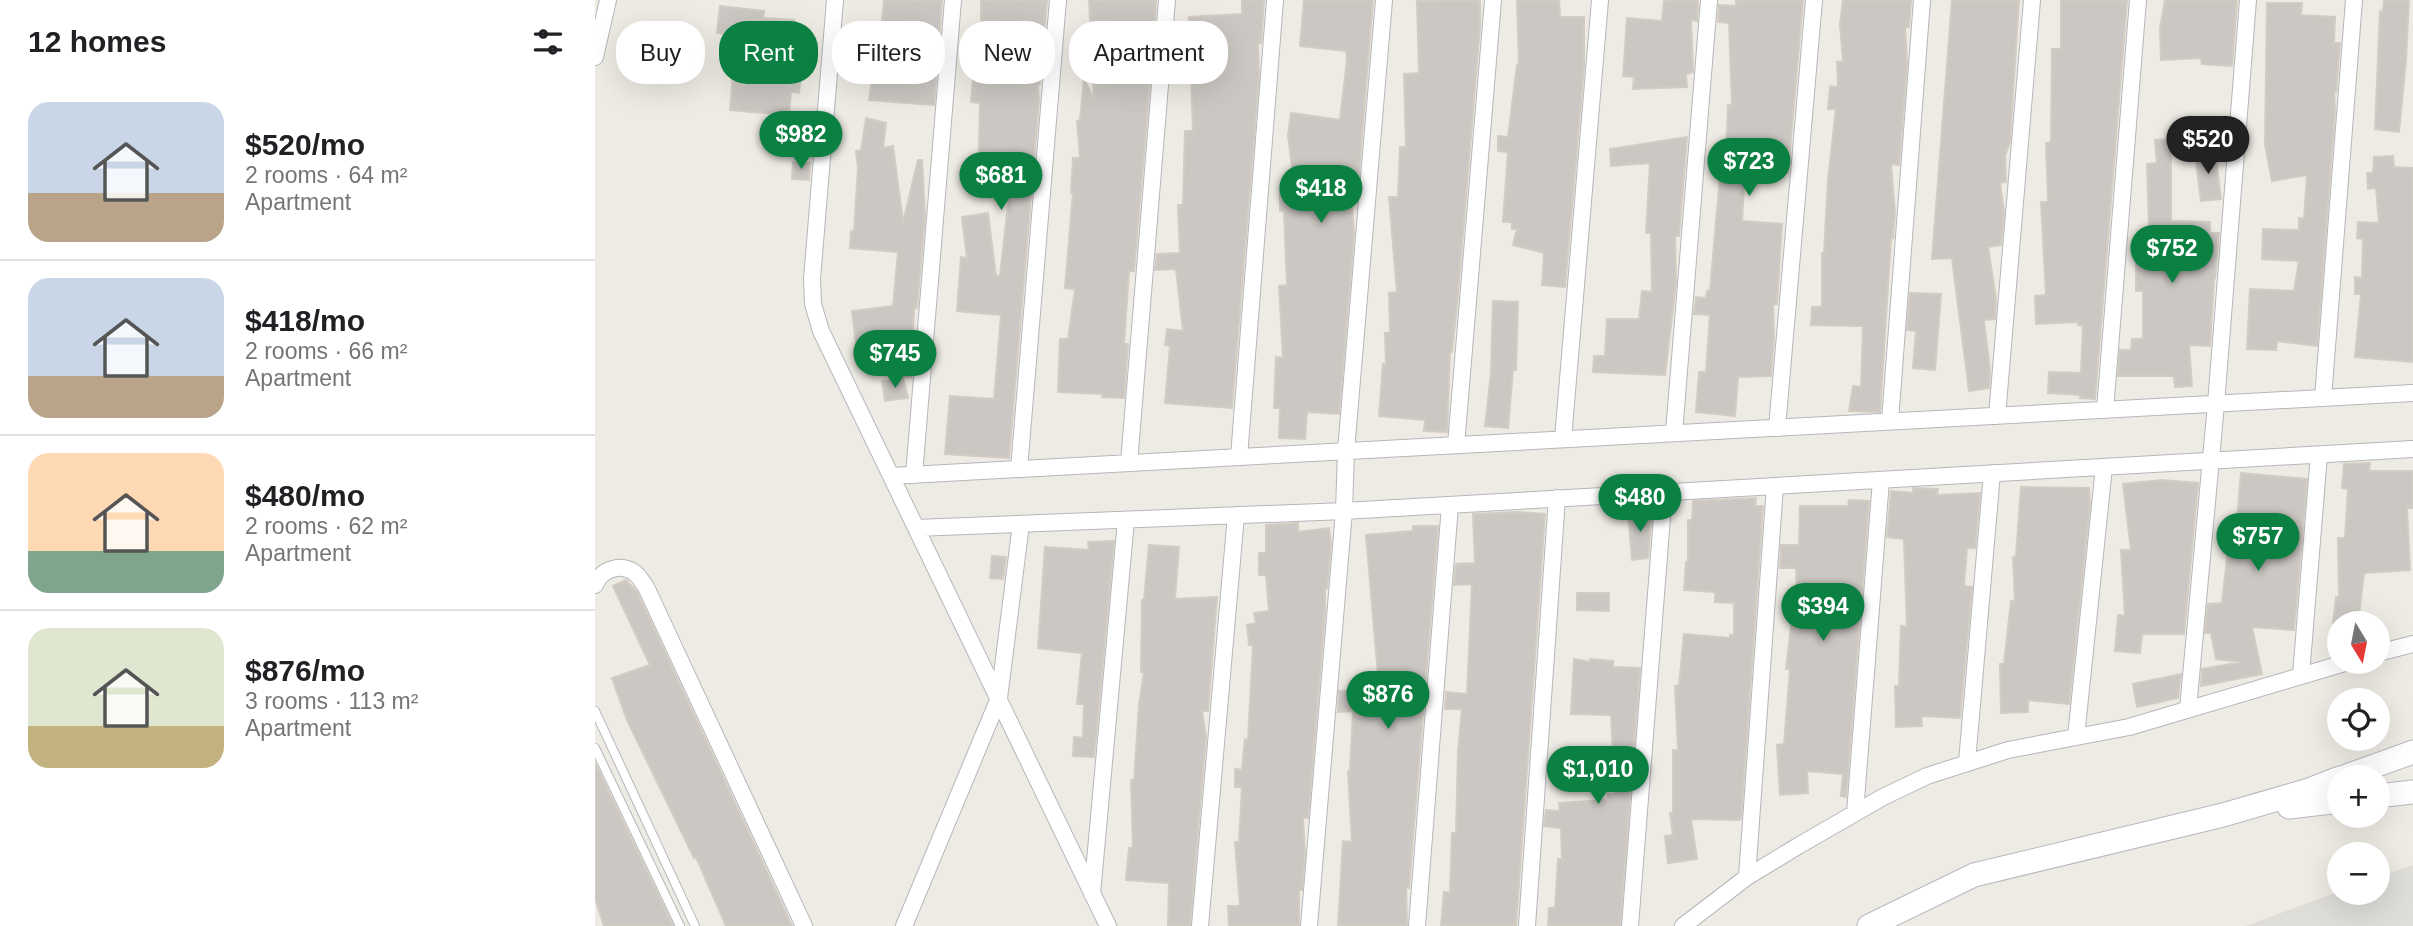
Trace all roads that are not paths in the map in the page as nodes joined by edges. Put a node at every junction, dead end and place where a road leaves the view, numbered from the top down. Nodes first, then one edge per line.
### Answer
1 (608, 0) edge
2 (835, 0) edge
3 (953, 0) edge
4 (1058, 0) edge
5 (1167, 0) edge
6 (1275, 0) edge
7 (1384, 0) edge
8 (1493, 0) edge
9 (1600, 0) edge
10 (1709, 0) edge
11 (1814, 0) edge
12 (1922, 0) edge
13 (2032, 0) edge
14 (2138, 0) edge
15 (2248, 0) edge
16 (2354, 0) edge
17 (595, 57) edge
18 (2413, 393) edge
19 (2323, 398) junction
20 (2216, 404) junction
21 (2105, 410) junction
22 (1997, 416) junction
23 (1890, 421) junction
24 (1777, 428) junction
25 (1674, 433) junction
26 (1563, 439) junction
27 (1456, 445) junction
28 (2413, 449) edge
29 (1346, 451) junction
30 (2319, 454) junction
31 (1239, 457) junction
32 (2211, 461) junction
33 (1129, 463) junction
34 (2104, 467) junction
35 (1019, 469) junction
36 (1992, 473) junction
37 (914, 475) junction
38 (891, 476) junction
39 (1881, 480) junction
40 (1775, 486) junction
41 (1664, 492) junction
42 (1557, 498) junction
43 (1450, 505) junction
44 (1344, 511) junction
45 (1236, 515) junction
46 (1126, 520) junction
47 (1021, 524) junction
48 (916, 528) junction
49 (595, 585) edge
50 (2413, 644) edge
51 (2391, 650) edge
52 (2327, 668) edge
53 (2301, 675) junction
54 (999, 698) junction
55 (2187, 709) junction
56 (595, 711) edge
57 (2076, 737) junction
58 (595, 748) edge
59 (2413, 752) edge
60 (1968, 762) junction
61 (2378, 765) edge
62 (2327, 783) edge
63 (2413, 792) edge
64 (2390, 795) edge
65 (2327, 803) edge
66 (1855, 813) junction
67 (2224, 815) junction
68 (1747, 877) junction
69 (1091, 894) junction
70 (680, 926) edge
71 (695, 926) edge
72 (804, 926) edge
73 (904, 926) edge
74 (1108, 926) edge
75 (1200, 926) edge
76 (1309, 926) edge
77 (1417, 926) edge
78 (1527, 926) edge
79 (1630, 926) edge
80 (1683, 926) edge
81 (1869, 926) edge

1 - 17 street
2 - 38 street
3 - 37 street
4 - 35 street
5 - 33 street
6 - 31 street
7 - 29 street
8 - 27 street
9 - 26 street
10 - 25 street
11 - 24 street
12 - 23 street
13 - 22 street
14 - 21 street
15 - 20 street
16 - 19 street
18 - 19 street
19 - 20 street
20 - 21 street
20 - 32 street
21 - 22 street
22 - 23 street
23 - 24 street
24 - 25 street
25 - 26 street
26 - 27 street
27 - 29 street
28 - 30 street
29 - 31 street
29 - 44 street
30 - 32 street
30 - 53 street
31 - 33 street
32 - 34 street
32 - 55 street
33 - 35 street
34 - 36 street
34 - 57 street
35 - 37 street
36 - 39 street
36 - 60 street
37 - 38 street
38 - 48 street
39 - 40 street
39 - 66 street
40 - 41 street
40 - 68 street
41 - 42 street
41 - 79 street
42 - 43 street
42 - 78 street
43 - 44 street
43 - 77 street
44 - 45 street
44 - 76 street
45 - 46 street
45 - 75 street
46 - 47 street
46 - 69 street
47 - 48 street
47 - 54 street
48 - 54 street
49 - 72 street
50 - 51 street
52 - 53 street
53 - 55 street
54 - 69 street
54 - 73 street
55 - 57 street
56 - 71 lane
57 - 60 street
58 - 70 lane
59 - 61 main road
60 - 66 street
62 - 67 main road
63 - 64 main road
65 - 67 main road
66 - 68 street
67 - 81 main road
68 - 80 street
69 - 74 street

